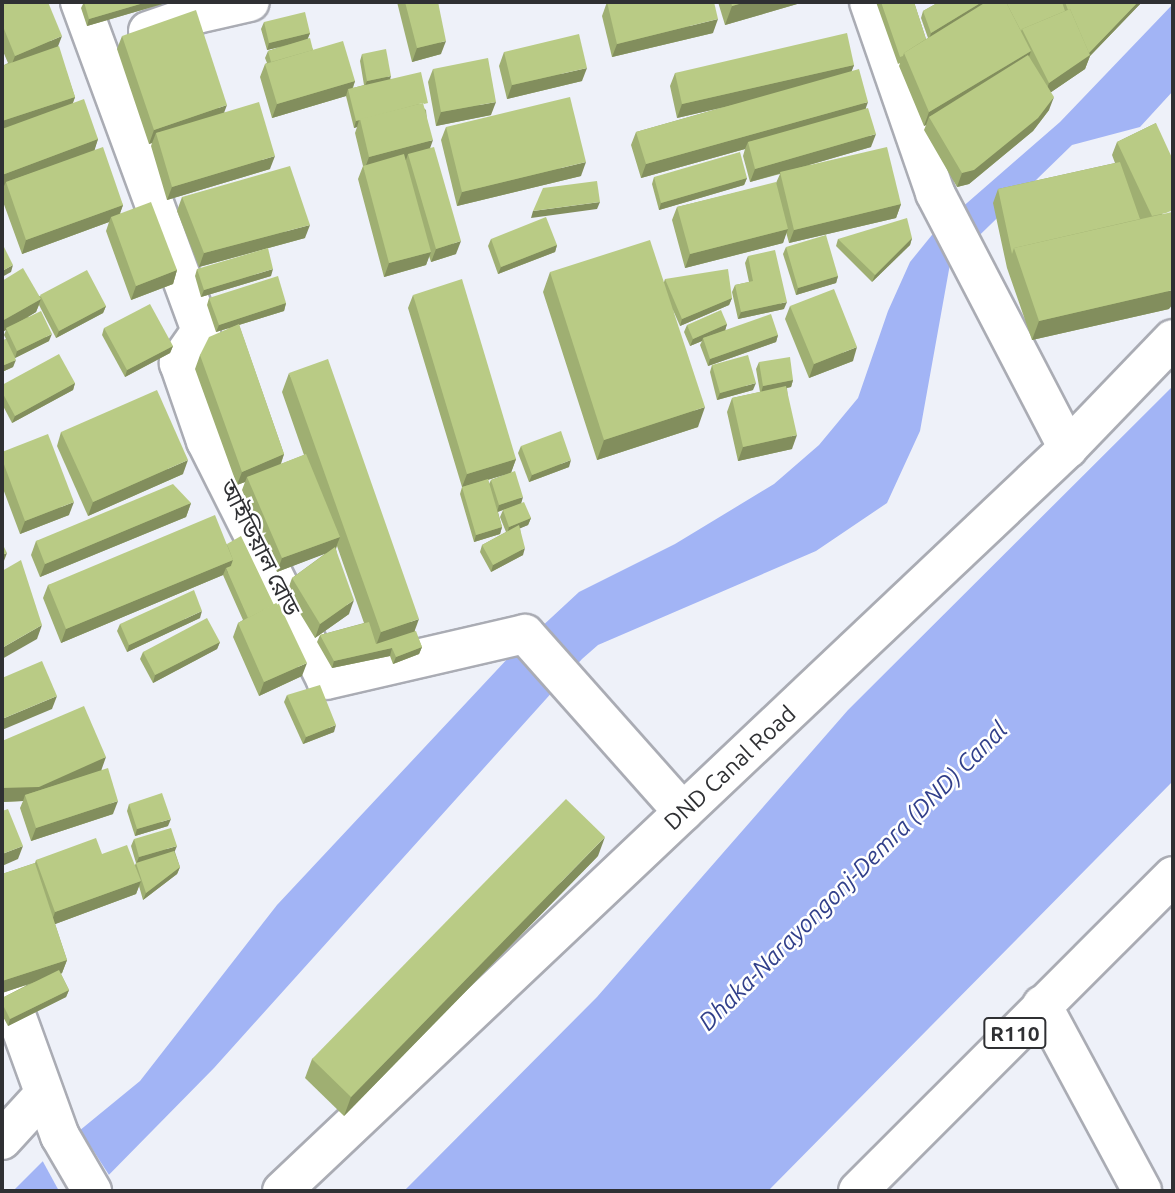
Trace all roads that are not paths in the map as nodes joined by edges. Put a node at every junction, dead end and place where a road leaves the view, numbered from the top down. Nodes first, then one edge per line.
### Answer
1 (80, 2) edge
2 (250, 2) edge
3 (869, 2) edge
4 (96, 50) junction
5 (1173, 339) edge
6 (1068, 448) junction
7 (684, 812) junction
8 (1173, 876) edge
9 (2, 976) edge
10 (1042, 1005) junction
11 (44, 1094) junction
12 (2, 1140) edge
13 (92, 1191) edge
14 (282, 1191) edge
15 (858, 1191) edge
16 (1142, 1191) edge

1 - 4 street, আইডিয়াল রোড
2 - 4 street
3 - 6 street
4 - 7 street, আইডিয়াল রোড
5 - 6 street, DND Canal Road
6 - 7 street, DND Canal Road
7 - 14 street, DND Canal Road
8 - 10 street, R110
9 - 11 street
10 - 15 street, R110
10 - 16 street
11 - 12 street
11 - 13 street

